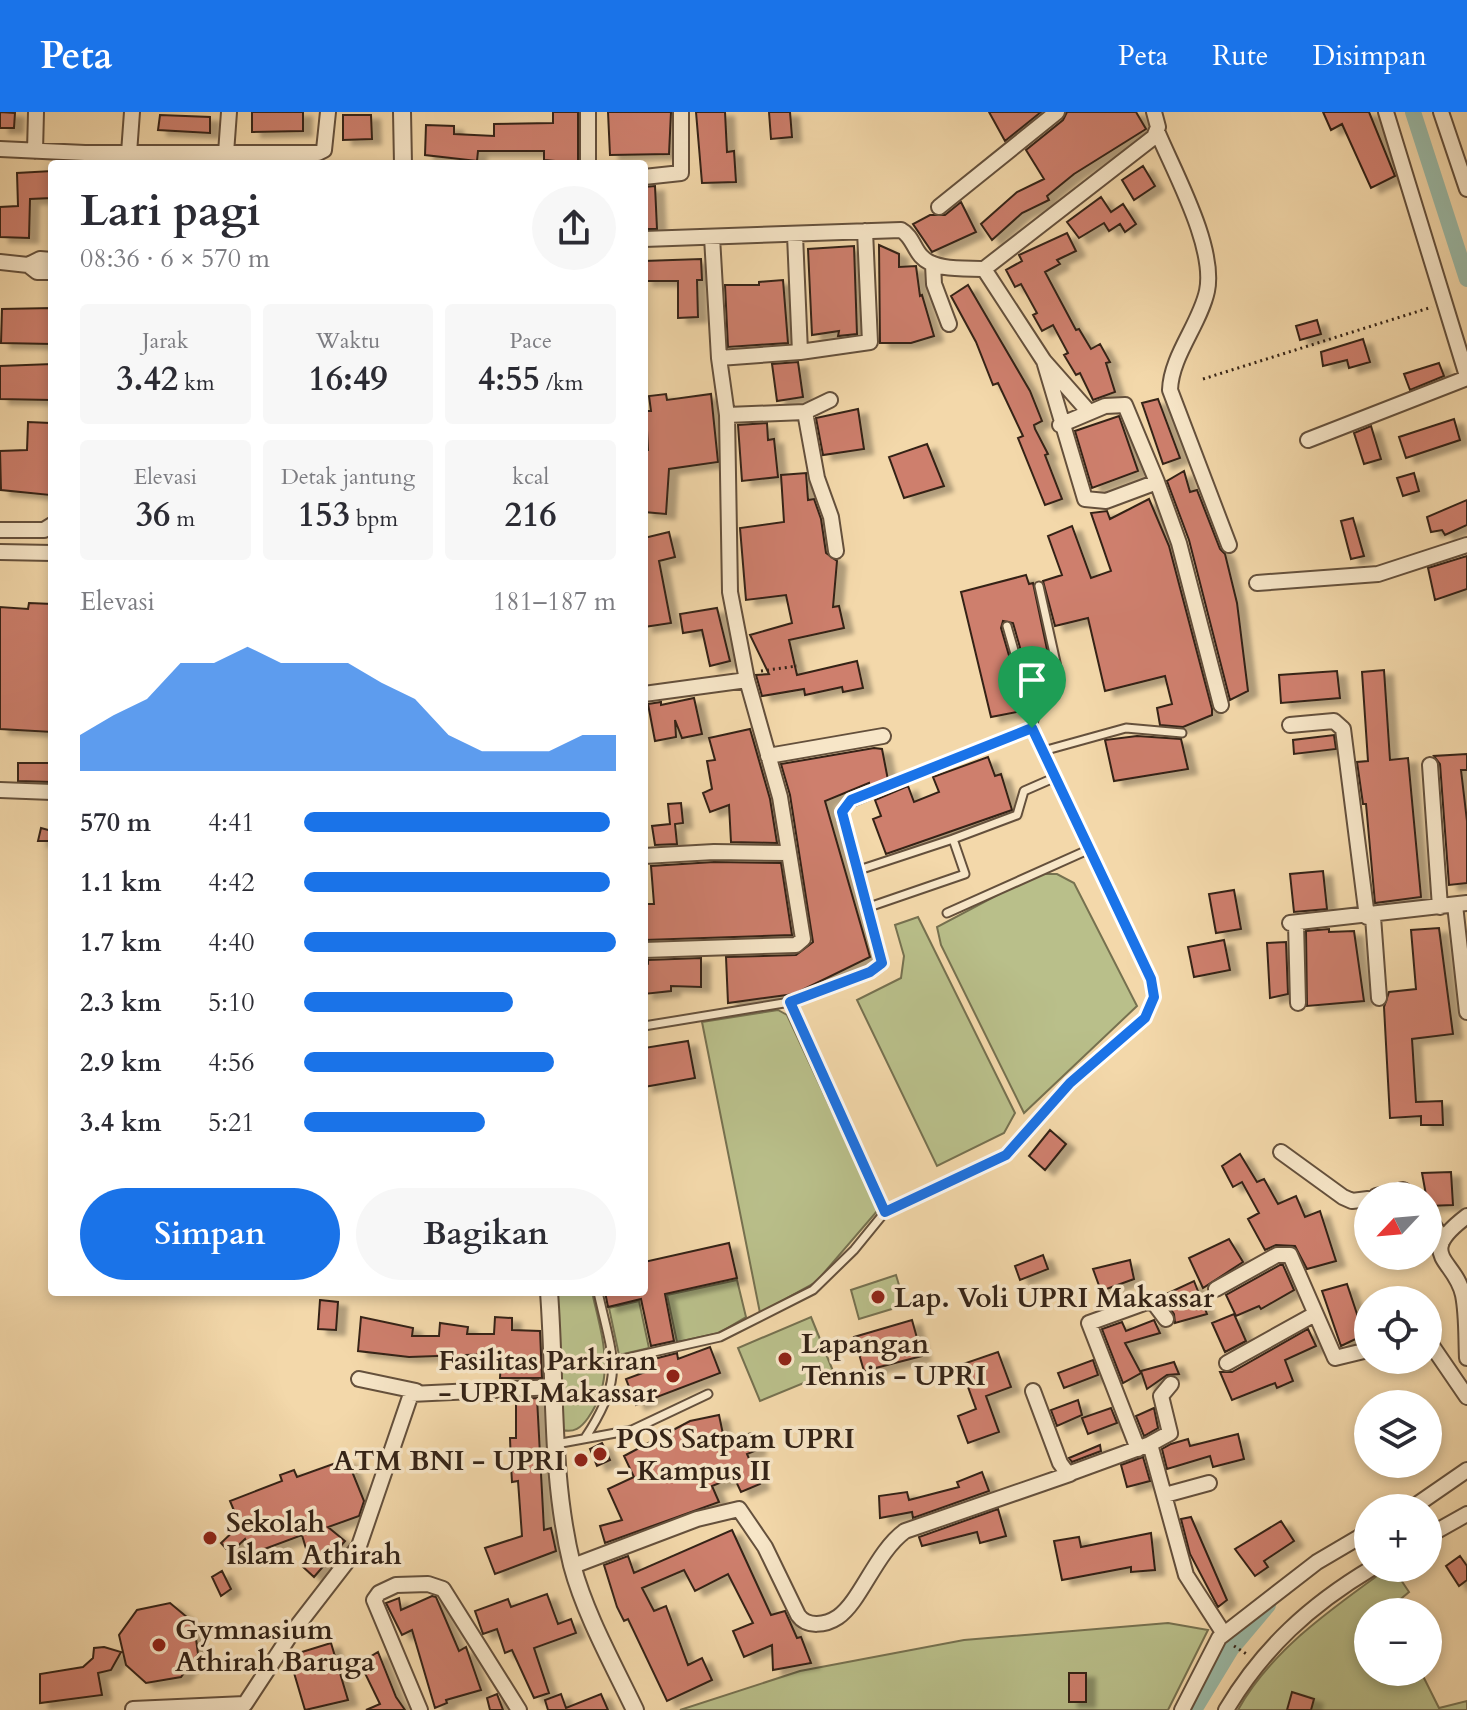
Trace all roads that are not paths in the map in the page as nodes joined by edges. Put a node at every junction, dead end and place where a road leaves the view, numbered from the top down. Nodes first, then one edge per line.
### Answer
1 (36, 112) edge
2 (132, 112) edge
3 (229, 112) edge
4 (328, 112) edge
5 (402, 112) edge
6 (588, 112) edge
7 (681, 112) edge
8 (1057, 112) edge
9 (1154, 112) edge
10 (1386, 112) edge
11 (1441, 112) edge
12 (1157, 131) junction
13 (0, 149) edge
14 (35, 151) junction
15 (129, 153) junction
16 (226, 153) junction
17 (85, 158) edge
18 (403, 160) edge
19 (588, 160) edge
20 (648, 177) edge
21 (1466, 181) edge
22 (939, 207) dead end
23 (865, 231) junction
24 (795, 235) junction
25 (712, 237) junction
26 (648, 239) edge
27 (48, 260) edge
28 (0, 262) edge
29 (28, 265) junction
30 (933, 265) junction
31 (984, 269) junction
32 (48, 272) edge
33 (949, 324) dead end
34 (800, 352) junction
35 (719, 358) junction
36 (1044, 361) junction
37 (1467, 377) edge
38 (830, 400) dead end
39 (805, 412) junction
40 (1089, 412) junction
41 (727, 415) junction
42 (1060, 425) junction
43 (1308, 440) dead end
44 (1157, 482) junction
45 (48, 528) edge
46 (0, 530) edge
47 (1229, 545) dead end
48 (1467, 545) edge
49 (836, 551) dead end
50 (0, 552) edge
51 (48, 553) edge
52 (1257, 583) dead end
53 (1039, 586) dead end
54 (1007, 626) dead end
55 (746, 677) junction
56 (1023, 686) junction
57 (648, 693) edge
58 (1221, 705) dead end
59 (1290, 725) dead end
60 (1032, 728) junction
61 (1182, 733) dead end
62 (883, 736) dead end
63 (1043, 751) junction
64 (768, 756) junction
65 (1430, 765) dead end
66 (1056, 777) junction
67 (0, 790) edge
68 (48, 792) edge
69 (953, 839) junction
70 (1090, 849) junction
71 (788, 853) junction
72 (648, 856) edge
73 (859, 870) junction
74 (1461, 904) edge
75 (869, 907) junction
76 (1440, 907) junction
77 (947, 913) dead end
78 (1370, 917) junction
79 (648, 950) edge
80 (1379, 998) dead end
81 (790, 1002) junction
82 (1298, 1003) dead end
83 (1467, 1012) edge
84 (648, 1025) edge
85 (1281, 1152) dead end
86 (1354, 1201) edge
87 (885, 1212) junction
88 (1467, 1216) edge
89 (1443, 1240) joint
90 (1216, 1289) dead end
91 (549, 1296) edge
92 (599, 1296) edge
93 (1315, 1314) junction
94 (1166, 1319) dead end
95 (1354, 1353) edge
96 (1467, 1358) edge
97 (1442, 1360) edge
98 (614, 1361) junction
99 (1227, 1363) dead end
100 (359, 1379) dead end
101 (1171, 1384) dead end
102 (554, 1387) junction
103 (416, 1391) junction
104 (1033, 1391) dead end
105 (708, 1394) dead end
106 (1467, 1397) edge
107 (585, 1438) junction
108 (556, 1444) junction
109 (1144, 1447) junction
110 (1467, 1470) edge
111 (1070, 1474) junction
112 (1209, 1483) dead end
113 (1432, 1494) edge
114 (1165, 1495) junction
115 (1467, 1514) edge
116 (1442, 1528) edge
117 (1354, 1540) edge
118 (573, 1566) junction
119 (1354, 1580) edge
120 (1222, 1636) junction
121 (133, 1709) edge
122 (420, 1710) edge
123 (519, 1710) edge
124 (635, 1710) edge
125 (1182, 1710) edge
126 (1226, 1710) edge

1 - 14 street
2 - 15 street
3 - 16 street
4 - 16 street
5 - 18 street
6 - 19 street
7 - 20 street
8 - 22 street
9 - 12 street
10 - 37 street
11 - 21 street
12 - 31 street
12 - 47 street
13 - 14 street
14 - 17 street
15 - 16 street
15 - 17 street
23 - 24 street
23 - 30 street
23 - 34 street
24 - 25 street
24 - 34 street
25 - 26 street
25 - 35 street
27 - 29 street
28 - 29 street
29 - 32 street
30 - 31 street
30 - 33 street
31 - 36 street
34 - 35 street
35 - 41 street
36 - 40 street
36 - 42 street
37 - 43 street
38 - 39 street
39 - 41 street
39 - 49 street
40 - 42 street
40 - 44 street
41 - 55 street
42 - 44 street
44 - 58 street
45 - 46 street
48 - 52 street
50 - 51 street
53 - 56 lane
54 - 56 lane
55 - 57 street
55 - 64 street
56 - 60 lane
59 - 78 street
60 - 63 lane
60 - 73 lane
61 - 63 lane
62 - 64 street
63 - 66 lane
64 - 71 street
65 - 76 street
66 - 69 lane
66 - 70 lane
67 - 68 street
69 - 73 lane
69 - 75 lane
70 - 77 lane
70 - 87 lane
71 - 72 street
71 - 79 street
73 - 75 lane
74 - 76 street
74 - 83 street
75 - 81 lane
76 - 78 street
78 - 80 street
78 - 82 street
81 - 84 lane
81 - 87 lane
85 - 86 street
87 - 98 lane
88 - 89 street
89 - 96 street
90 - 93 street
91 - 102 street
92 - 98 lane
93 - 95 street
93 - 99 street
94 - 109 street
97 - 106 street
98 - 107 lane
100 - 103 street
101 - 109 street
102 - 103 street
102 - 108 street
103 - 121 street
104 - 111 street
105 - 107 lane
107 - 108 lane
108 - 118 street
109 - 111 street
109 - 114 street
110 - 113 street
111 - 118 street
112 - 114 street
114 - 120 street
115 - 116 street
117 - 120 street
118 - 124 street
119 - 126 street
120 - 125 street
122 - 123 street

